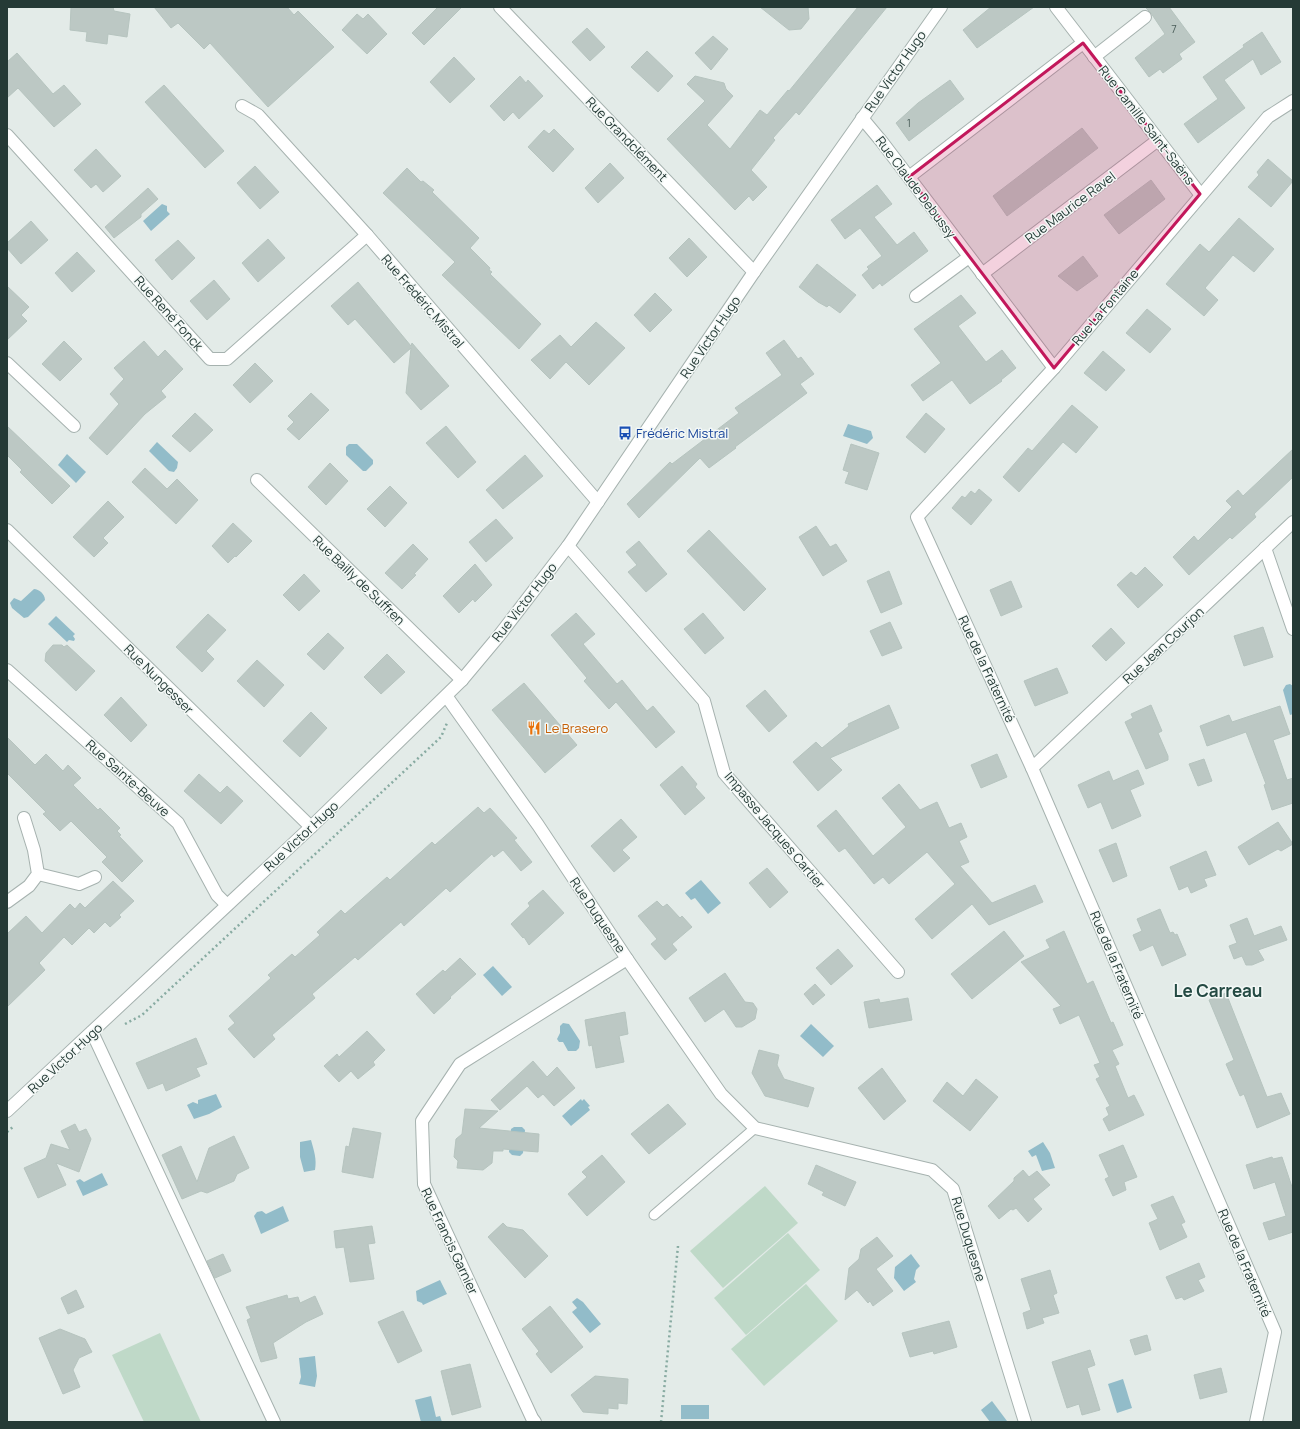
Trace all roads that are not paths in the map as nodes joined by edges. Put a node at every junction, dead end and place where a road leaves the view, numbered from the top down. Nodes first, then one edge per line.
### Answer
1 (500, 7) edge
2 (941, 7) edge
3 (1056, 7) edge
4 (1145, 17) dead end
5 (1083, 43) junction
6 (1094, 57) junction
7 (1293, 101) edge
8 (242, 106) dead end
9 (862, 118) junction
10 (7, 135) edge
11 (1158, 140) junction
12 (909, 177) junction
13 (1200, 194) junction
14 (367, 236) junction
15 (969, 256) junction
16 (754, 272) junction
17 (982, 274) junction
18 (916, 296) dead end
19 (7, 363) edge
20 (1054, 368) junction
21 (74, 426) dead end
22 (257, 480) dead end
23 (598, 502) junction
24 (918, 517) joint
25 (1293, 522) edge
26 (7, 530) edge
27 (568, 546) junction
28 (1265, 548) junction
29 (1293, 629) edge
30 (7, 670) edge
31 (462, 680) junction
32 (447, 696) junction
33 (1032, 768) junction
34 (24, 818) dead end
35 (311, 827) junction
36 (38, 874) junction
37 (95, 877) dead end
38 (7, 902) edge
39 (227, 905) junction
40 (627, 959) junction
41 (898, 972) dead end
42 (92, 1032) junction
43 (7, 1111) edge
44 (755, 1128) junction
45 (654, 1215) dead end
46 (274, 1422) edge
47 (535, 1422) edge
48 (1025, 1422) edge
49 (1256, 1422) edge

1 - 16 street, Rue Grandclément
2 - 9 street, Rue Victor Hugo
3 - 5 street, Rue Camille Saint-Saëns
4 - 6 street, Rue Camille Saint-Saëns
5 - 6 street, Rue Camille Saint-Saëns
5 - 12 street
6 - 11 street, Rue Camille Saint-Saëns
7 - 13 street, Rue La Fontaine
8 - 14 street, Rue Frédéric Mistral
9 - 12 street, Rue Claude Debussy
9 - 16 street, Rue Victor Hugo
10 - 14 street, Rue René Fonck
11 - 13 street, Rue Camille Saint-Saëns
11 - 17 street, Rue Maurice Ravel
12 - 15 street, Rue Claude Debussy
13 - 20 street, Rue La Fontaine
14 - 23 street, Rue Frédéric Mistral
15 - 17 street, Rue Claude Debussy
15 - 18 street
16 - 23 street, Rue Victor Hugo
17 - 20 street, Rue Claude Debussy
19 - 21 street
20 - 24 street, Rue La Fontaine
22 - 31 street, Rue Bailly de Suffren
23 - 27 street, Rue Victor Hugo
24 - 33 street, Rue de la Fraternité
25 - 28 street, Rue Jean Courjon
26 - 35 street, Rue Nungesser
27 - 31 street, Rue Victor Hugo
27 - 41 street, Impasse Jacques Cartier
28 - 29 street
28 - 33 street, Rue Jean Courjon
30 - 39 street, Rue Sainte-Beuve
31 - 32 street, Rue Victor Hugo
32 - 35 street, Rue Victor Hugo
32 - 40 street, Rue Duquesne
33 - 49 street, Rue de la Fraternité
34 - 36 street
35 - 39 street, Rue Victor Hugo
36 - 37 street
36 - 38 street
39 - 42 street, Rue Victor Hugo
40 - 44 street, Rue Duquesne
40 - 47 street, Rue Francis Garnier
42 - 43 street, Rue Victor Hugo
42 - 46 street
44 - 45 lane
44 - 48 street, Rue Duquesne

